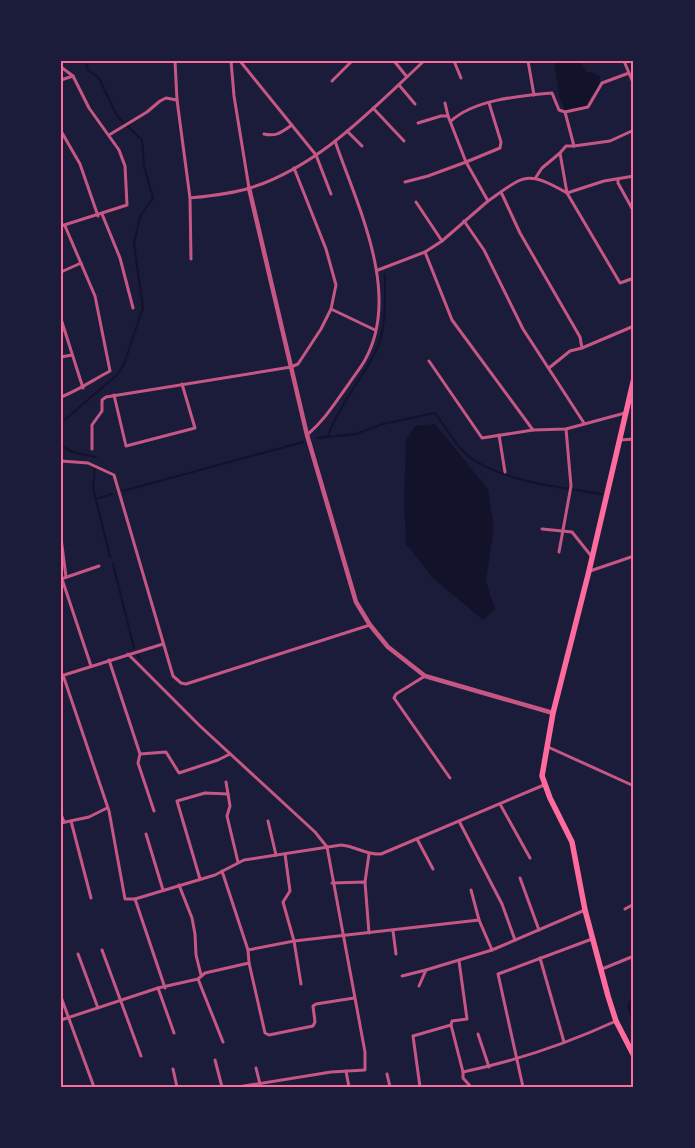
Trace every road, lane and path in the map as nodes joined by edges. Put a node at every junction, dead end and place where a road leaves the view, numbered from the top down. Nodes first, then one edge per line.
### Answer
1 (174, 61) edge
2 (230, 61) edge
3 (240, 61) edge
4 (352, 61) edge
5 (394, 61) edge
6 (424, 61) edge
7 (454, 61) edge
8 (528, 61) edge
9 (624, 61) edge
10 (61, 67) edge
11 (629, 73) junction
12 (73, 76) junction
13 (407, 76) junction
14 (461, 78) dead end
15 (61, 80) edge
16 (332, 81) dead end
17 (399, 85) junction
18 (634, 85) edge
19 (534, 95) junction
20 (177, 100) junction
21 (489, 102) junction
22 (445, 103) dead end
23 (415, 104) dead end
24 (373, 108) junction
25 (565, 112) junction
26 (448, 116) junction
27 (452, 121) junction
28 (418, 123) dead end
29 (292, 125) junction
30 (347, 130) junction
31 (634, 130) edge
32 (61, 131) edge
33 (264, 134) dead end
34 (109, 135) junction
35 (335, 141) junction
36 (404, 141) dead end
37 (362, 146) dead end
38 (574, 146) junction
39 (560, 153) junction
40 (316, 155) junction
41 (466, 162) junction
42 (294, 168) junction
43 (634, 176) edge
44 (536, 177) junction
45 (618, 179) junction
46 (404, 182) dead end
47 (249, 188) junction
48 (501, 192) junction
49 (567, 193) junction
50 (332, 194) dead end
51 (190, 198) junction
52 (488, 200) junction
53 (416, 202) dead end
54 (634, 212) edge
55 (100, 215) junction
56 (464, 221) junction
57 (63, 226) edge
58 (442, 241) junction
59 (425, 252) junction
60 (191, 259) dead end
61 (81, 263) junction
62 (378, 270) junction
63 (61, 272) edge
64 (634, 278) edge
65 (133, 308) dead end
66 (331, 309) junction
67 (61, 319) edge
68 (634, 326) edge
69 (375, 330) junction
70 (582, 348) junction
71 (72, 355) junction
72 (61, 357) edge
73 (429, 361) dead end
74 (291, 367) junction
75 (549, 368) junction
76 (634, 378) edge
77 (182, 384) junction
78 (83, 388) junction
79 (114, 395) junction
80 (61, 397) edge
81 (626, 413) junction
82 (584, 423) junction
83 (566, 429) junction
84 (533, 430) junction
85 (307, 435) junction
86 (498, 435) junction
87 (634, 439) edge
88 (620, 440) junction
89 (92, 449) dead end
90 (61, 461) edge
91 (505, 472) dead end
92 (542, 529) dead end
93 (564, 532) junction
94 (61, 538) edge
95 (560, 552) dead end
96 (634, 556) edge
97 (592, 558) junction
98 (99, 566) dead end
99 (589, 572) junction
100 (63, 578) edge
101 (370, 625) junction
102 (163, 644) junction
103 (128, 654) junction
104 (109, 660) junction
105 (91, 666) junction
106 (62, 676) edge
107 (425, 676) junction
108 (553, 713) junction
109 (546, 747) junction
110 (140, 754) junction
111 (230, 754) junction
112 (450, 778) dead end
113 (226, 782) dead end
114 (545, 785) junction
115 (634, 786) edge
116 (228, 794) junction
117 (500, 804) junction
118 (108, 808) junction
119 (154, 811) dead end
120 (61, 814) edge
121 (71, 821) junction
122 (268, 821) dead end
123 (459, 821) junction
124 (63, 822) edge
125 (146, 834) dead end
126 (417, 839) junction
127 (327, 847) junction
128 (285, 854) junction
129 (369, 854) junction
130 (276, 855) junction
131 (530, 858) dead end
132 (238, 862) junction
133 (433, 869) dead end
134 (222, 871) junction
135 (520, 878) dead end
136 (200, 879) junction
137 (365, 882) junction
138 (332, 883) junction
139 (179, 885) junction
140 (163, 890) junction
141 (471, 890) dead end
142 (91, 898) dead end
143 (135, 899) junction
144 (634, 904) edge
145 (625, 909) dead end
146 (585, 910) junction
147 (479, 920) junction
148 (539, 930) junction
149 (393, 931) junction
150 (369, 933) junction
151 (342, 935) junction
152 (593, 939) junction
153 (515, 940) junction
154 (294, 941) junction
155 (102, 950) dead end
156 (248, 950) junction
157 (492, 950) junction
158 (78, 954) dead end
159 (396, 954) dead end
160 (634, 956) edge
161 (540, 958) junction
162 (459, 961) junction
163 (249, 963) junction
164 (426, 970) junction
165 (602, 970) junction
166 (201, 975) junction
167 (402, 976) dead end
168 (198, 979) junction
169 (301, 984) dead end
170 (419, 986) dead end
171 (158, 988) junction
172 (164, 988) junction
173 (61, 997) edge
174 (354, 998) junction
175 (121, 1000) junction
176 (98, 1008) junction
177 (69, 1017) junction
178 (61, 1020) edge
179 (616, 1021) junction
180 (451, 1025) junction
181 (174, 1033) dead end
182 (478, 1034) dead end
183 (223, 1042) dead end
184 (564, 1042) junction
185 (141, 1056) dead end
186 (634, 1056) edge
187 (516, 1058) junction
188 (215, 1060) dead end
189 (489, 1067) junction
190 (256, 1068) dead end
191 (173, 1069) dead end
192 (346, 1071) junction
193 (463, 1072) junction
194 (387, 1074) dead end
195 (270, 1082) junction
196 (260, 1084) junction
197 (94, 1087) edge
198 (177, 1087) edge
199 (222, 1087) edge
200 (238, 1087) edge
201 (271, 1087) edge
202 (349, 1087) edge
203 (390, 1087) edge
204 (420, 1087) edge
205 (471, 1087) edge
206 (523, 1087) edge

1 - 20 street
2 - 47 street
3 - 29 street
4 - 16 street
5 - 13 street
6 - 13 street
7 - 14 street
8 - 19 street
9 - 11 street
10 - 12 street
11 - 18 street
11 - 25 street
12 - 15 street
12 - 34 street
13 - 17 street
17 - 23 street
17 - 24 street
19 - 21 street
19 - 25 street
20 - 34 street
20 - 51 street
21 - 27 street
21 - 41 street
22 - 26 street
24 - 30 street
24 - 36 street
25 - 38 street
26 - 27 street
26 - 28 street
27 - 41 street
29 - 33 street
29 - 40 street
30 - 35 street
30 - 37 street
31 - 38 street
32 - 55 street
34 - 55 street
35 - 40 street
35 - 62 street
38 - 39 street
39 - 44 street
39 - 49 street
40 - 42 street
40 - 50 street
41 - 46 street
41 - 52 street
42 - 47 street
42 - 66 street
43 - 45 street
44 - 48 street
44 - 49 street
45 - 49 street
45 - 54 street
47 - 51 street
47 - 74 street
48 - 52 street
48 - 70 street
49 - 64 street
51 - 60 street
52 - 56 street
53 - 58 street
55 - 57 street
55 - 65 street
56 - 58 street
56 - 75 street
57 - 61 street
58 - 59 street
59 - 62 street
59 - 84 street
61 - 63 street
61 - 78 street
62 - 69 street
66 - 69 street
66 - 74 street
67 - 71 street
68 - 70 street
69 - 85 street
70 - 75 street
71 - 72 street
71 - 78 street
73 - 86 street
74 - 77 street
74 - 85 street
75 - 82 street
76 - 81 highway
77 - 79 street
77 - 79 street
78 - 80 street
79 - 89 street
81 - 82 street
81 - 88 highway
82 - 83 street
83 - 84 street
83 - 93 street
84 - 86 street
85 - 101 street
86 - 91 street
87 - 88 street
88 - 97 highway
90 - 102 street
92 - 93 street
93 - 95 street
93 - 97 street
94 - 100 street
96 - 99 street
97 - 99 highway
98 - 100 street
99 - 108 highway
100 - 105 street
101 - 102 street
101 - 107 street
102 - 103 street
103 - 104 street
103 - 111 street
104 - 105 street
104 - 110 street
105 - 106 street
106 - 118 street
107 - 108 street
107 - 112 street
108 - 109 highway
109 - 114 highway
109 - 115 street
110 - 111 street
110 - 119 street
111 - 127 street
113 - 116 street
114 - 117 street
114 - 146 highway
116 - 132 street
116 - 136 street
117 - 123 street
117 - 131 street
118 - 121 street
118 - 143 street
120 - 124 street
121 - 124 street
121 - 142 street
122 - 130 street
123 - 126 street
123 - 153 street
125 - 140 street
126 - 129 street
126 - 133 street
127 - 128 street
127 - 129 street
127 - 138 street
128 - 130 street
128 - 154 street
129 - 137 street
130 - 132 street
132 - 134 street
134 - 136 street
134 - 156 street
135 - 148 street
136 - 139 street
137 - 138 street
137 - 150 street
138 - 151 street
139 - 140 street
139 - 166 street
140 - 143 street
141 - 147 street
143 - 172 street
144 - 145 street
146 - 148 street
146 - 152 highway
147 - 149 street
147 - 157 street
148 - 153 street
149 - 150 street
149 - 159 street
150 - 151 street
151 - 154 street
151 - 174 street
152 - 161 street
152 - 165 highway
153 - 157 street
154 - 156 street
154 - 169 street
155 - 175 street
156 - 163 street
157 - 162 street
158 - 176 street
160 - 165 street
161 - 184 street
161 - 187 street
162 - 164 street
162 - 180 street
163 - 166 street
163 - 174 street
164 - 167 street
164 - 170 street
165 - 179 highway
166 - 168 street
168 - 172 street
168 - 183 street
171 - 172 street
171 - 175 street
171 - 181 street
173 - 177 street
174 - 192 street
175 - 176 street
175 - 185 street
176 - 177 street
177 - 178 street
177 - 197 street
179 - 184 street
179 - 186 highway
180 - 193 street
180 - 204 street
182 - 189 street
184 - 187 street
187 - 189 street
187 - 206 street
188 - 199 street
189 - 193 street
190 - 196 street
191 - 198 street
192 - 195 street
192 - 202 street
193 - 205 street
194 - 203 street
195 - 196 street
195 - 201 street
196 - 200 street

